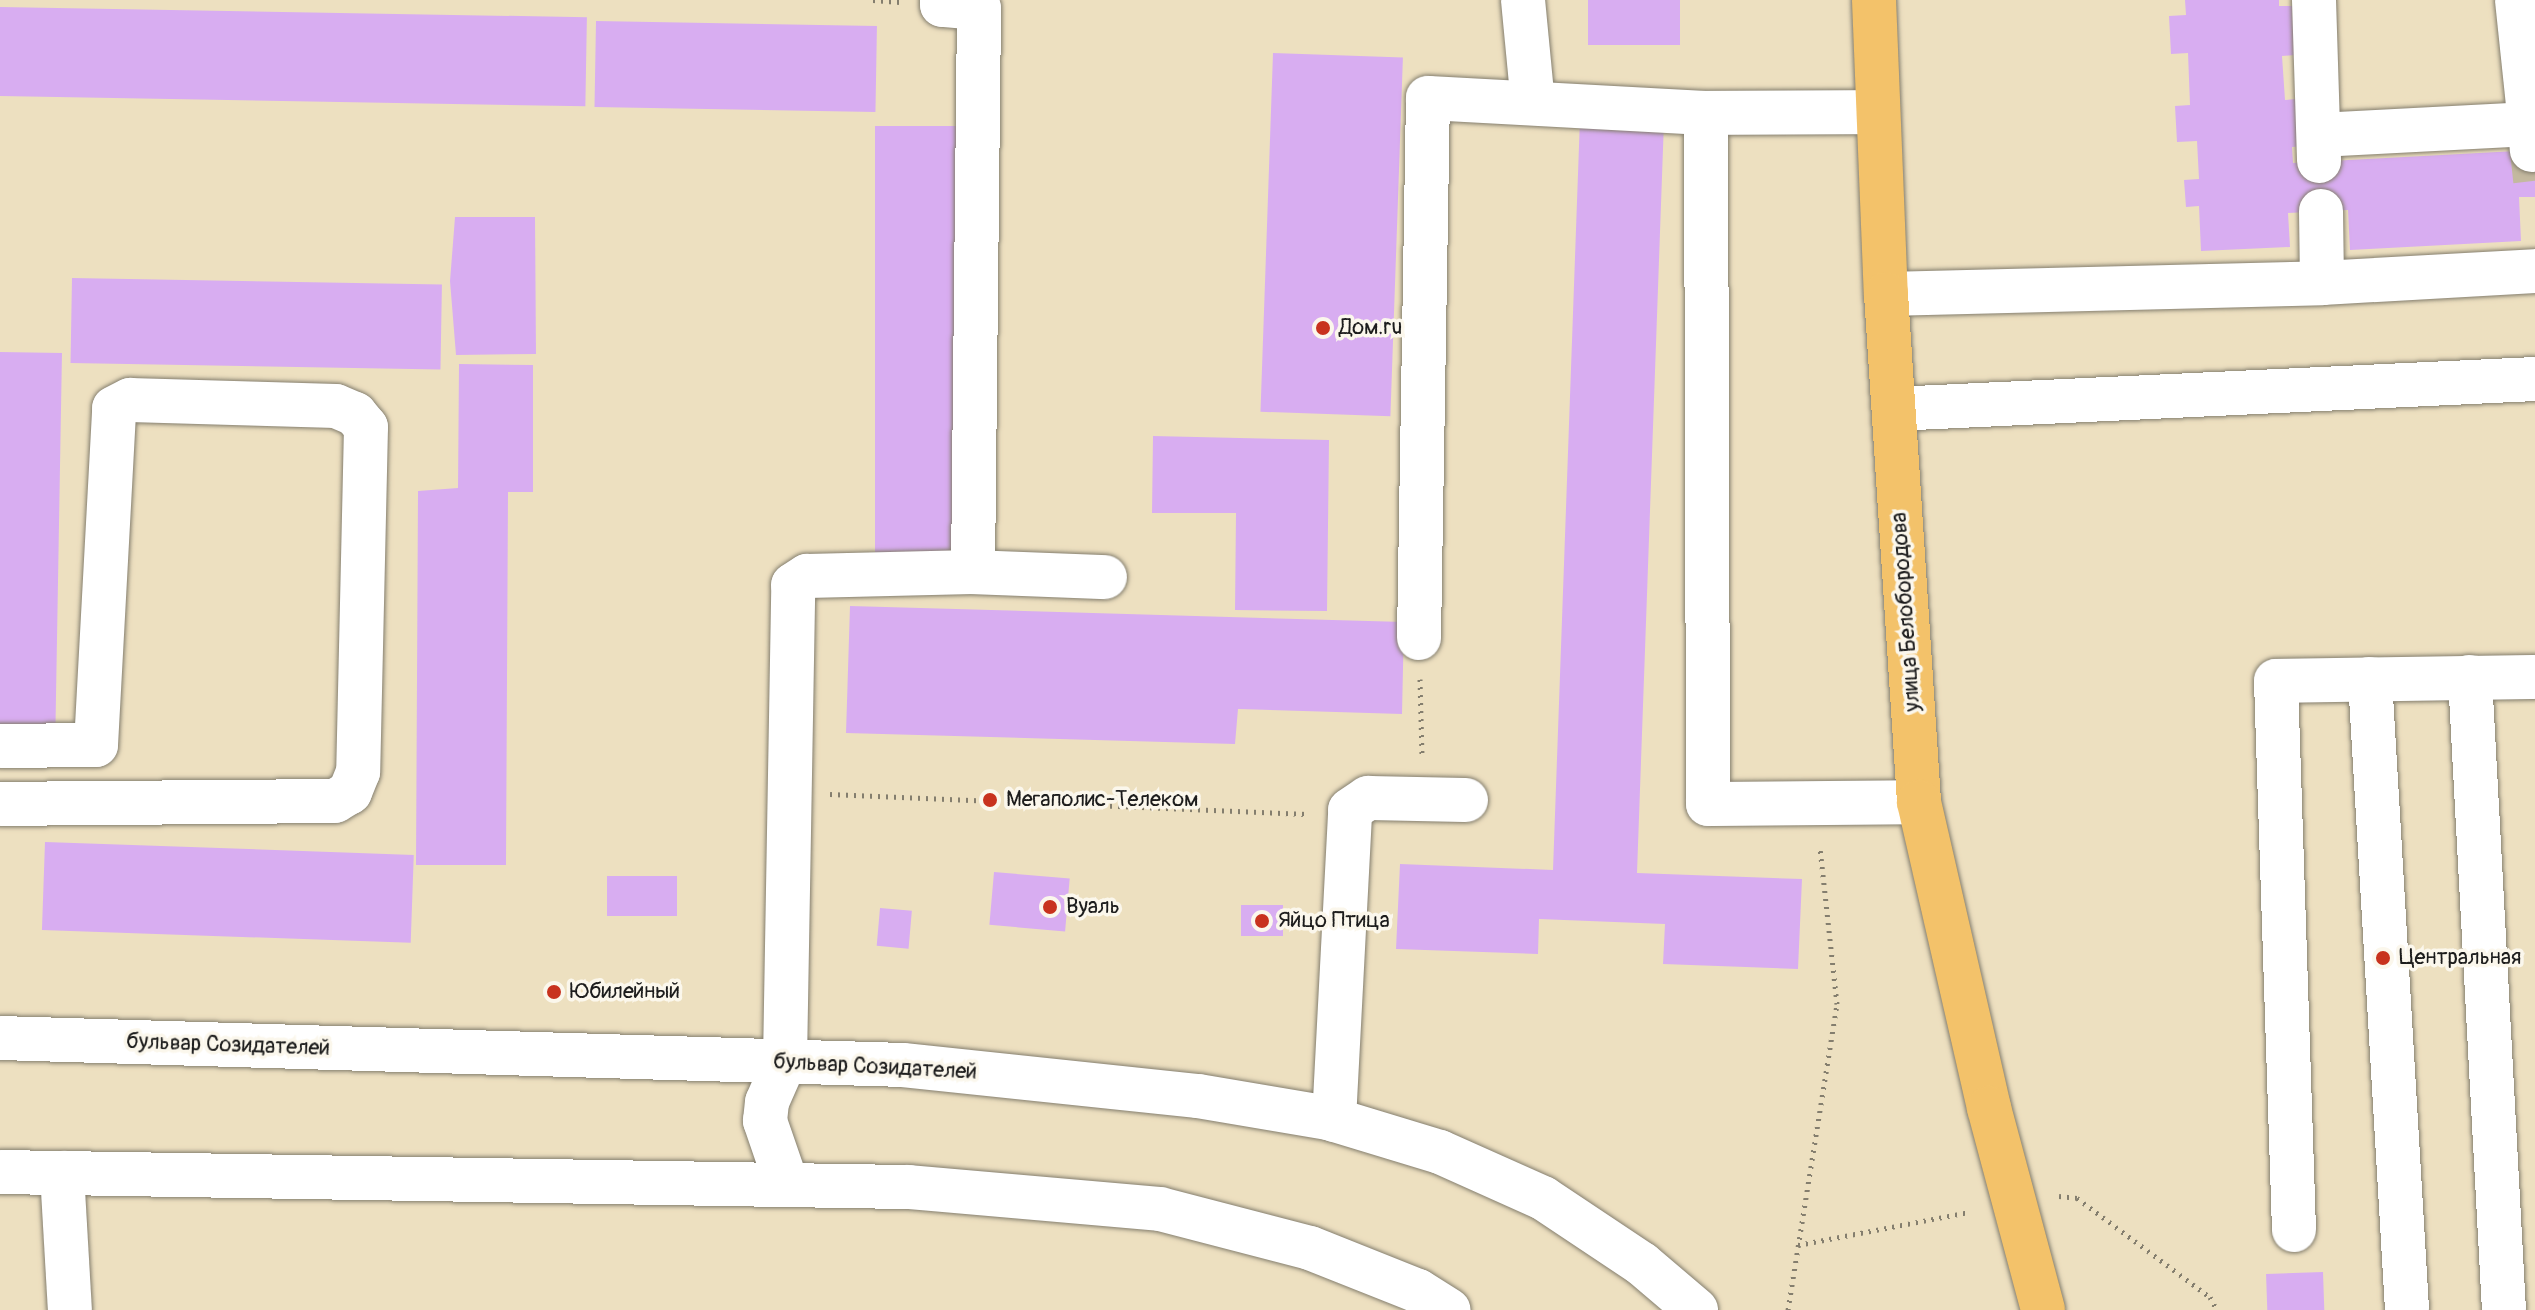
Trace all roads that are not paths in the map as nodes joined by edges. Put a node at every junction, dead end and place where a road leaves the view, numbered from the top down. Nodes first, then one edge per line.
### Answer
1 (942, 0) edge
2 (1523, 0) edge
3 (1874, 0) edge
4 (2314, 0) edge
5 (2517, 0) edge
6 (1533, 103) junction
7 (1876, 112) junction
8 (1706, 113) junction
9 (2321, 211) dead end
10 (2535, 271) edge
11 (2322, 283) junction
12 (1886, 294) junction
13 (2535, 379) edge
14 (1894, 409) junction
15 (973, 572) junction
16 (1105, 577) dead end
17 (1419, 638) road end
18 (2470, 677) junction
19 (2535, 677) edge
20 (2370, 679) junction
21 (96, 745) junction
22 (0, 746) edge
23 (1466, 800) dead end
24 (1919, 802) junction
25 (97, 803) junction
26 (0, 804) edge
27 (0, 1038) edge
28 (785, 1061) junction
29 (1334, 1120) junction
30 (0, 1172) edge
31 (62, 1173) junction
32 (787, 1185) junction
33 (2018, 1206) junction
34 (2294, 1230) dead end
35 (70, 1310) edge
36 (1448, 1310) edge
37 (1696, 1310) edge
38 (2023, 1310) edge
39 (2043, 1310) edge
40 (2407, 1310) edge
41 (2504, 1310) edge

1 - 15 street
2 - 6 street
3 - 7 main road, улица Белобородова
4 - 5 street
6 - 8 street
6 - 17 street
7 - 8 street
7 - 12 main road, улица Белобородова
8 - 24 street
9 - 11 street
10 - 11 street
11 - 12 street
12 - 14 main road, улица Белобородова
13 - 14 street
14 - 24 main road, улица Белобородова
15 - 16 street
15 - 28 street
18 - 19 street
18 - 20 street
18 - 41 street
20 - 34 street
20 - 40 street
21 - 22 street
21 - 25 street
21 - 25 street
23 - 29 street
24 - 33 main road, улица Белобородова
25 - 26 street
27 - 28 street, бульвар Созидателей
28 - 29 street, бульвар Созидателей
28 - 32 street
29 - 37 street, бульвар Созидателей
30 - 31 street
31 - 32 street
31 - 35 street
32 - 36 street
33 - 38 main road, улица Белобородова
33 - 39 main road, улица Белобородова

